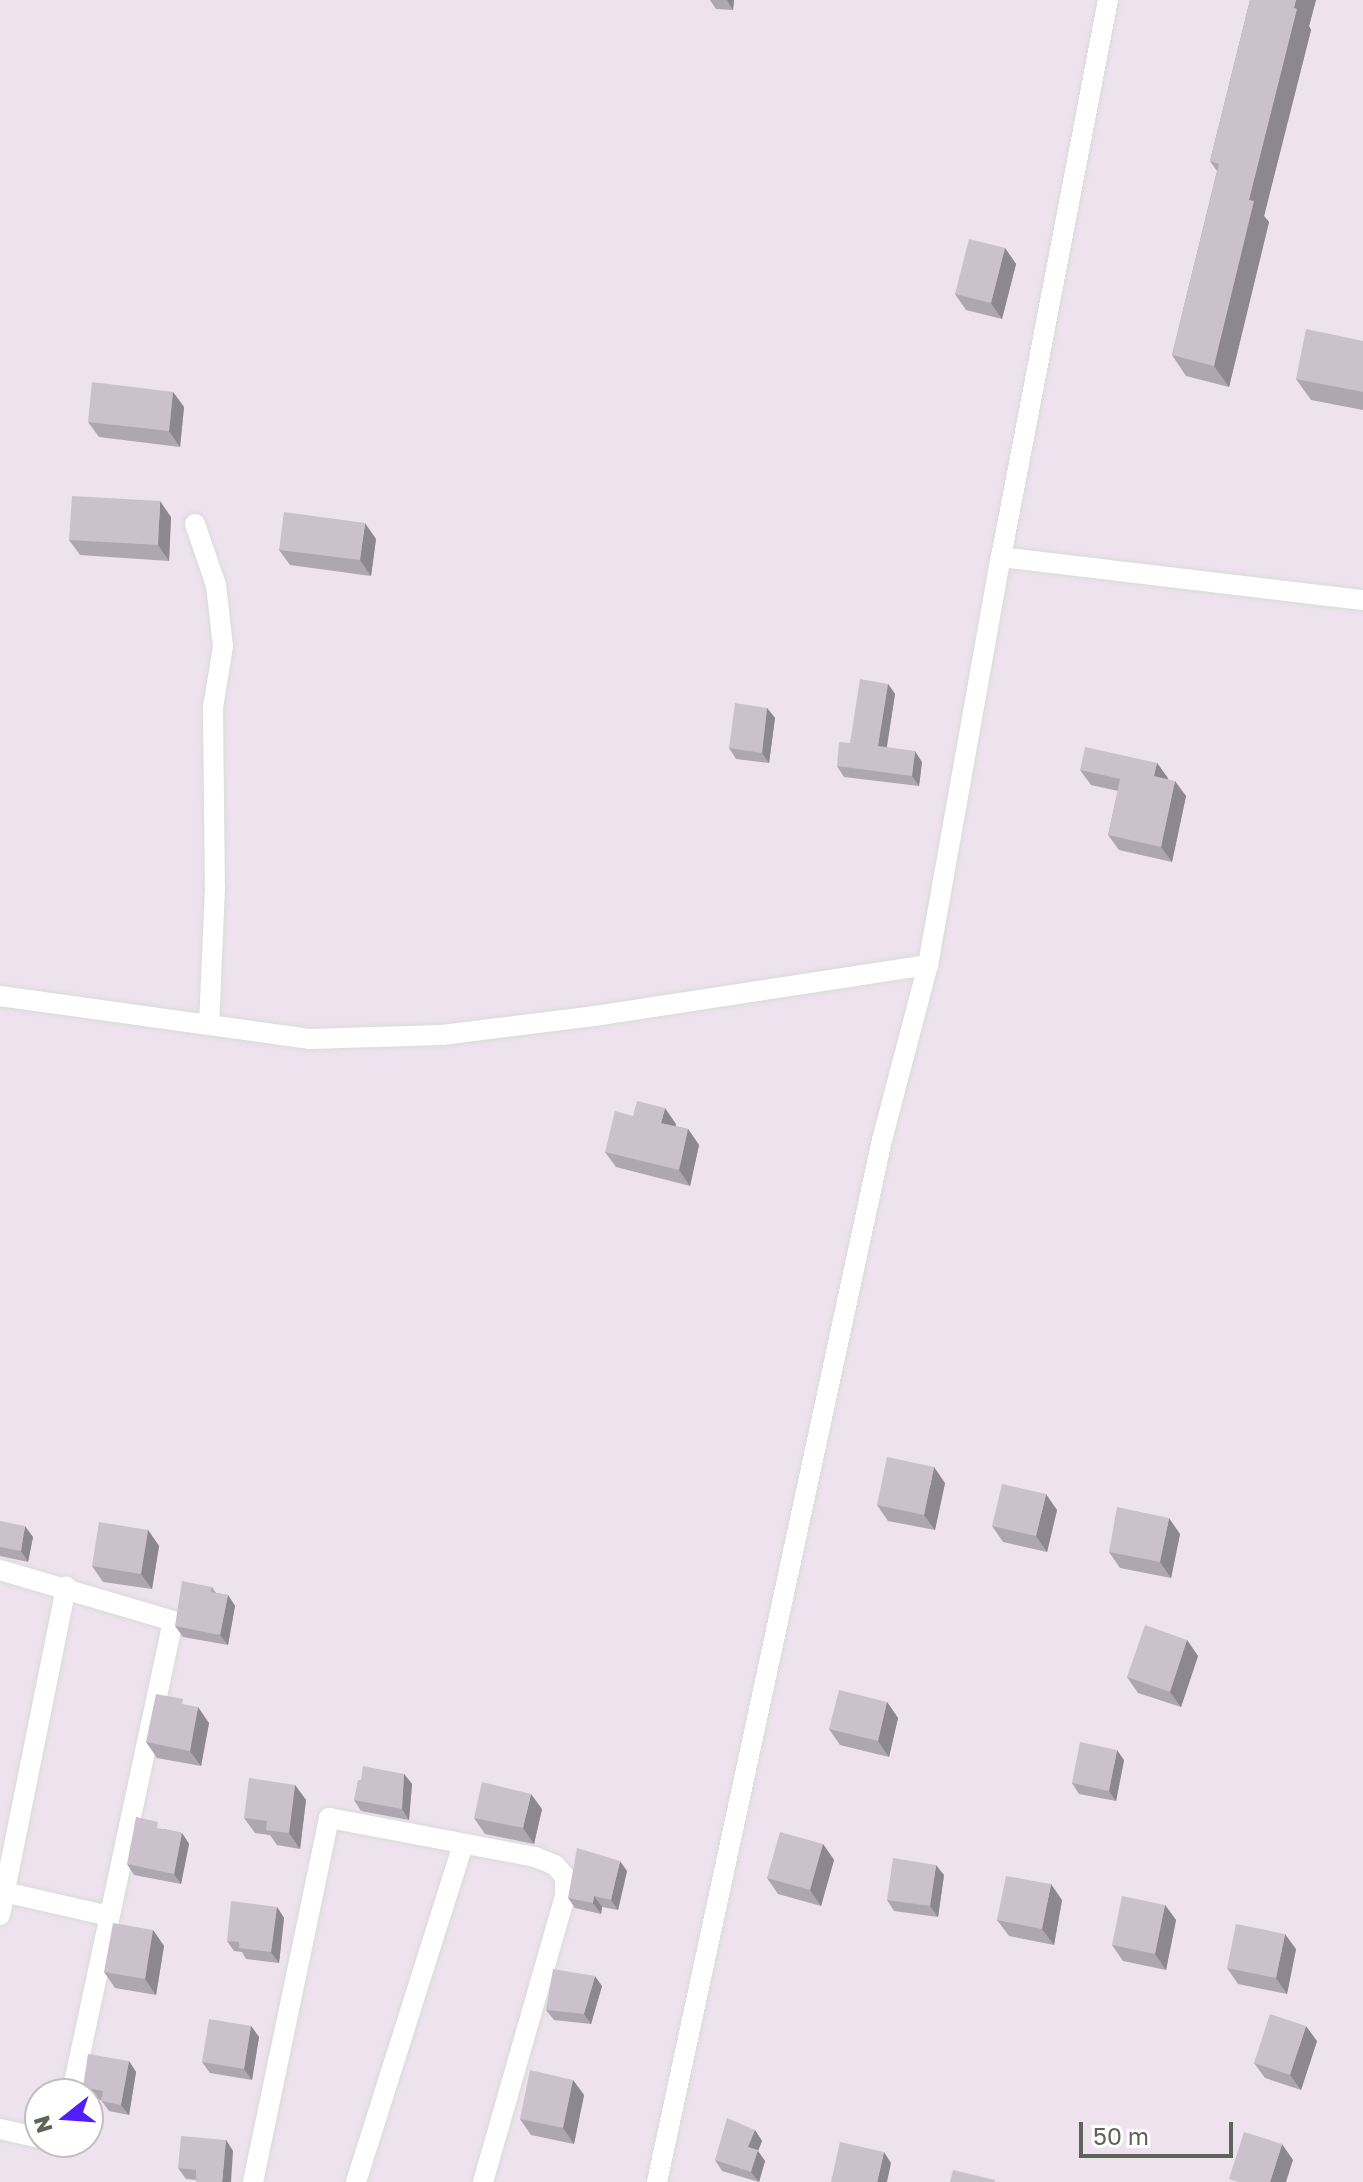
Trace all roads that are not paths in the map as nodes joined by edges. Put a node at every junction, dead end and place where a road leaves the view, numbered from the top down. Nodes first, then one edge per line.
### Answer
1 (1108, 0) edge
2 (195, 524) dead end
3 (1001, 557) junction
4 (1363, 600) edge
5 (928, 965) junction
6 (0, 996) edge
7 (209, 1024) junction
8 (0, 1570) edge
9 (66, 1587) junction
10 (463, 1844) junction
11 (4, 1892) junction
12 (0, 1915) edge
13 (109, 1916) junction
14 (75, 2078) edge
15 (0, 2129) edge
16 (24, 2134) edge
17 (253, 2182) edge
18 (356, 2182) edge
19 (483, 2182) edge
20 (657, 2182) edge

1 - 3 street
2 - 7 street
3 - 4 street
3 - 5 street
5 - 7 street
5 - 20 street
6 - 7 street
8 - 9 street
9 - 11 street
9 - 13 street
10 - 17 street
10 - 18 street
10 - 19 street
11 - 12 street
11 - 13 street
13 - 14 street
15 - 16 street

